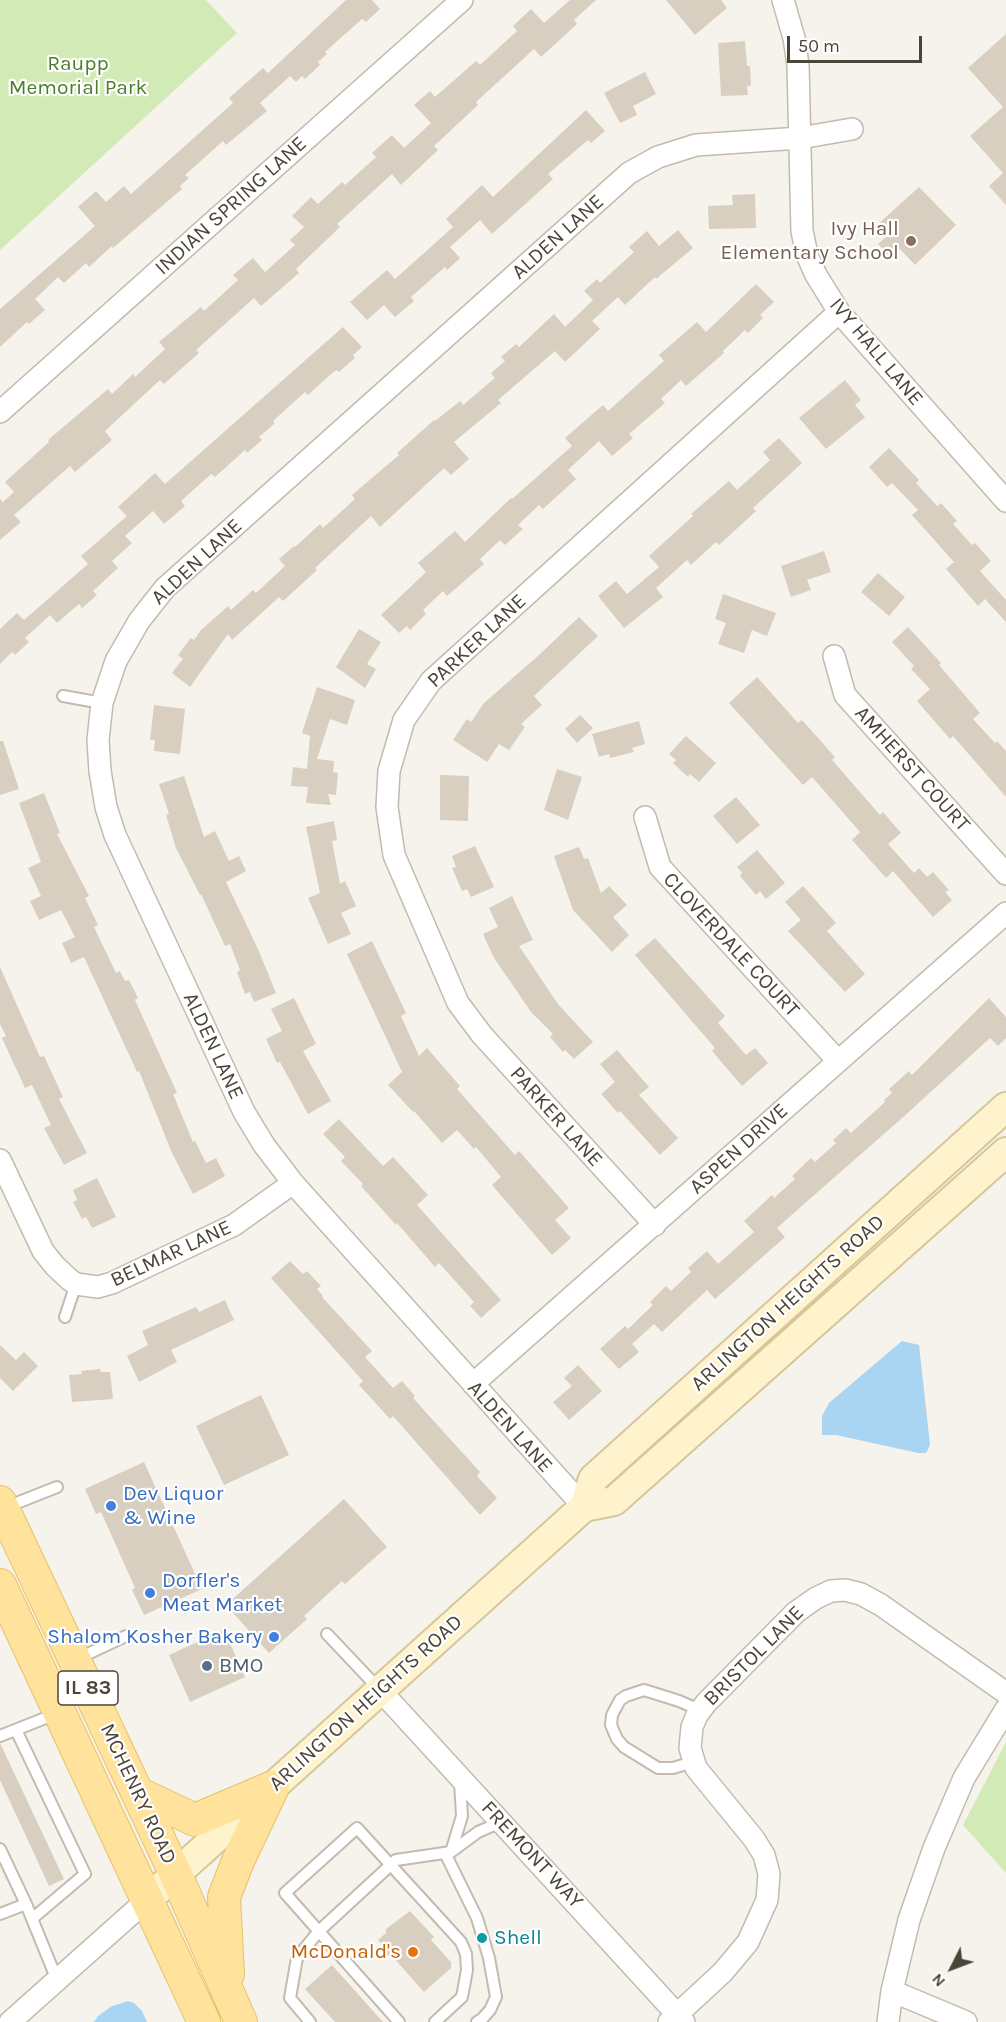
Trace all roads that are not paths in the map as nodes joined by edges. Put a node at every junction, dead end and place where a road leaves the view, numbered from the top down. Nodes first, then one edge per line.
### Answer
1 (789, 2) edge
2 (451, 4) edge
3 (852, 129) dead end
4 (800, 138) junction
5 (839, 312) junction
6 (0, 412) edge
7 (1006, 501) edge
8 (834, 656) dead end
9 (63, 696) dead end
10 (102, 703) junction
11 (645, 817) dead end
12 (1006, 874) edge
13 (1006, 913) edge
14 (838, 1061) junction
15 (1006, 1107) edge
16 (1006, 1152) edge
17 (0, 1160) edge
18 (293, 1183) junction
19 (655, 1225) junction
20 (76, 1284) junction
21 (65, 1317) dead end
22 (473, 1384) junction
23 (57, 1487) dead end
24 (2, 1505) edge
25 (584, 1507) junction
26 (0, 1585) edge
27 (327, 1634) dead end
28 (126, 1636) dead end
29 (75, 1660) junction
30 (380, 1689) junction
31 (1006, 1693) edge
32 (1006, 1709) edge
33 (700, 1710) junction
34 (60, 1712) junction
35 (16, 1730) junction
36 (0, 1736) edge
37 (693, 1762) junction
38 (460, 1778) junction
39 (273, 1787) junction
40 (138, 1793) junction
41 (501, 1822) junction
42 (0, 1849) edge
43 (448, 1852) junction
44 (390, 1865) junction
45 (176, 1875) junction
46 (148, 1899) junction
47 (26, 1904) junction
48 (0, 1914) edge
49 (33, 1918) junction
50 (319, 1931) junction
51 (57, 1980) junction
52 (892, 1991) junction
53 (236, 2011) edge
54 (7, 2017) edge
55 (677, 2019) edge
56 (204, 2022) edge
57 (310, 2022) edge
58 (399, 2022) edge
59 (435, 2022) edge
60 (477, 2022) edge
61 (888, 2022) edge
62 (966, 2022) edge

1 - 4 street, IVY HALL LANE
2 - 6 street, INDIAN SPRING LANE
3 - 4 street, ALDEN LANE
4 - 5 street, IVY HALL LANE
4 - 10 street, ALDEN LANE
5 - 7 street, IVY HALL LANE
5 - 19 street, PARKER LANE
8 - 12 street, AMHERST COURT
9 - 10 lane
10 - 18 street, ALDEN LANE
11 - 14 street, CLOVERDALE COURT
13 - 14 street, ASPEN DRIVE
14 - 19 street, ASPEN DRIVE
15 - 25 main road, ARLINGTON HEIGHTS ROAD
16 - 25 main road, ARLINGTON HEIGHTS ROAD
17 - 20 street
18 - 20 street, BELMAR LANE
18 - 22 street, ALDEN LANE
19 - 22 street, ASPEN DRIVE
20 - 21 lane
22 - 25 street, ALDEN LANE
23 - 24 lane
24 - 29 main road, MCHENRY ROAD / IL 83
25 - 30 main road, ARLINGTON HEIGHTS ROAD
26 - 34 main road, MCHENRY ROAD / IL 83
27 - 30 lane
28 - 29 lane
29 - 40 main road, MCHENRY ROAD / IL 83
30 - 38 street, FREMONT WAY
30 - 39 main road, ARLINGTON HEIGHTS ROAD
31 - 33 street, BRISTOL LANE
32 - 52 street
33 - 37 street, BRISTOL LANE
33 - 37 lane
34 - 35 lane
34 - 46 main road, MCHENRY ROAD / IL 83
35 - 36 lane
35 - 49 lane
37 - 55 street, BRISTOL LANE
38 - 41 street, FREMONT WAY
38 - 43 lane
39 - 40 main road
39 - 45 main road, ARLINGTON HEIGHTS ROAD
39 - 53 main road
40 - 45 main road, MCHENRY ROAD / IL 83
41 - 43 lane
41 - 55 street, FREMONT WAY
42 - 47 lane
43 - 44 lane
43 - 60 lane
44 - 50 lane
44 - 50 lane
44 - 59 lane
45 - 46 main road, ARLINGTON HEIGHTS ROAD
45 - 53 main road, MCHENRY ROAD / IL 83
46 - 51 street
46 - 56 main road, MCHENRY ROAD / IL 83
47 - 48 lane
47 - 49 lane
49 - 51 lane
50 - 57 lane
50 - 58 lane
51 - 54 street
52 - 61 street
52 - 62 street

